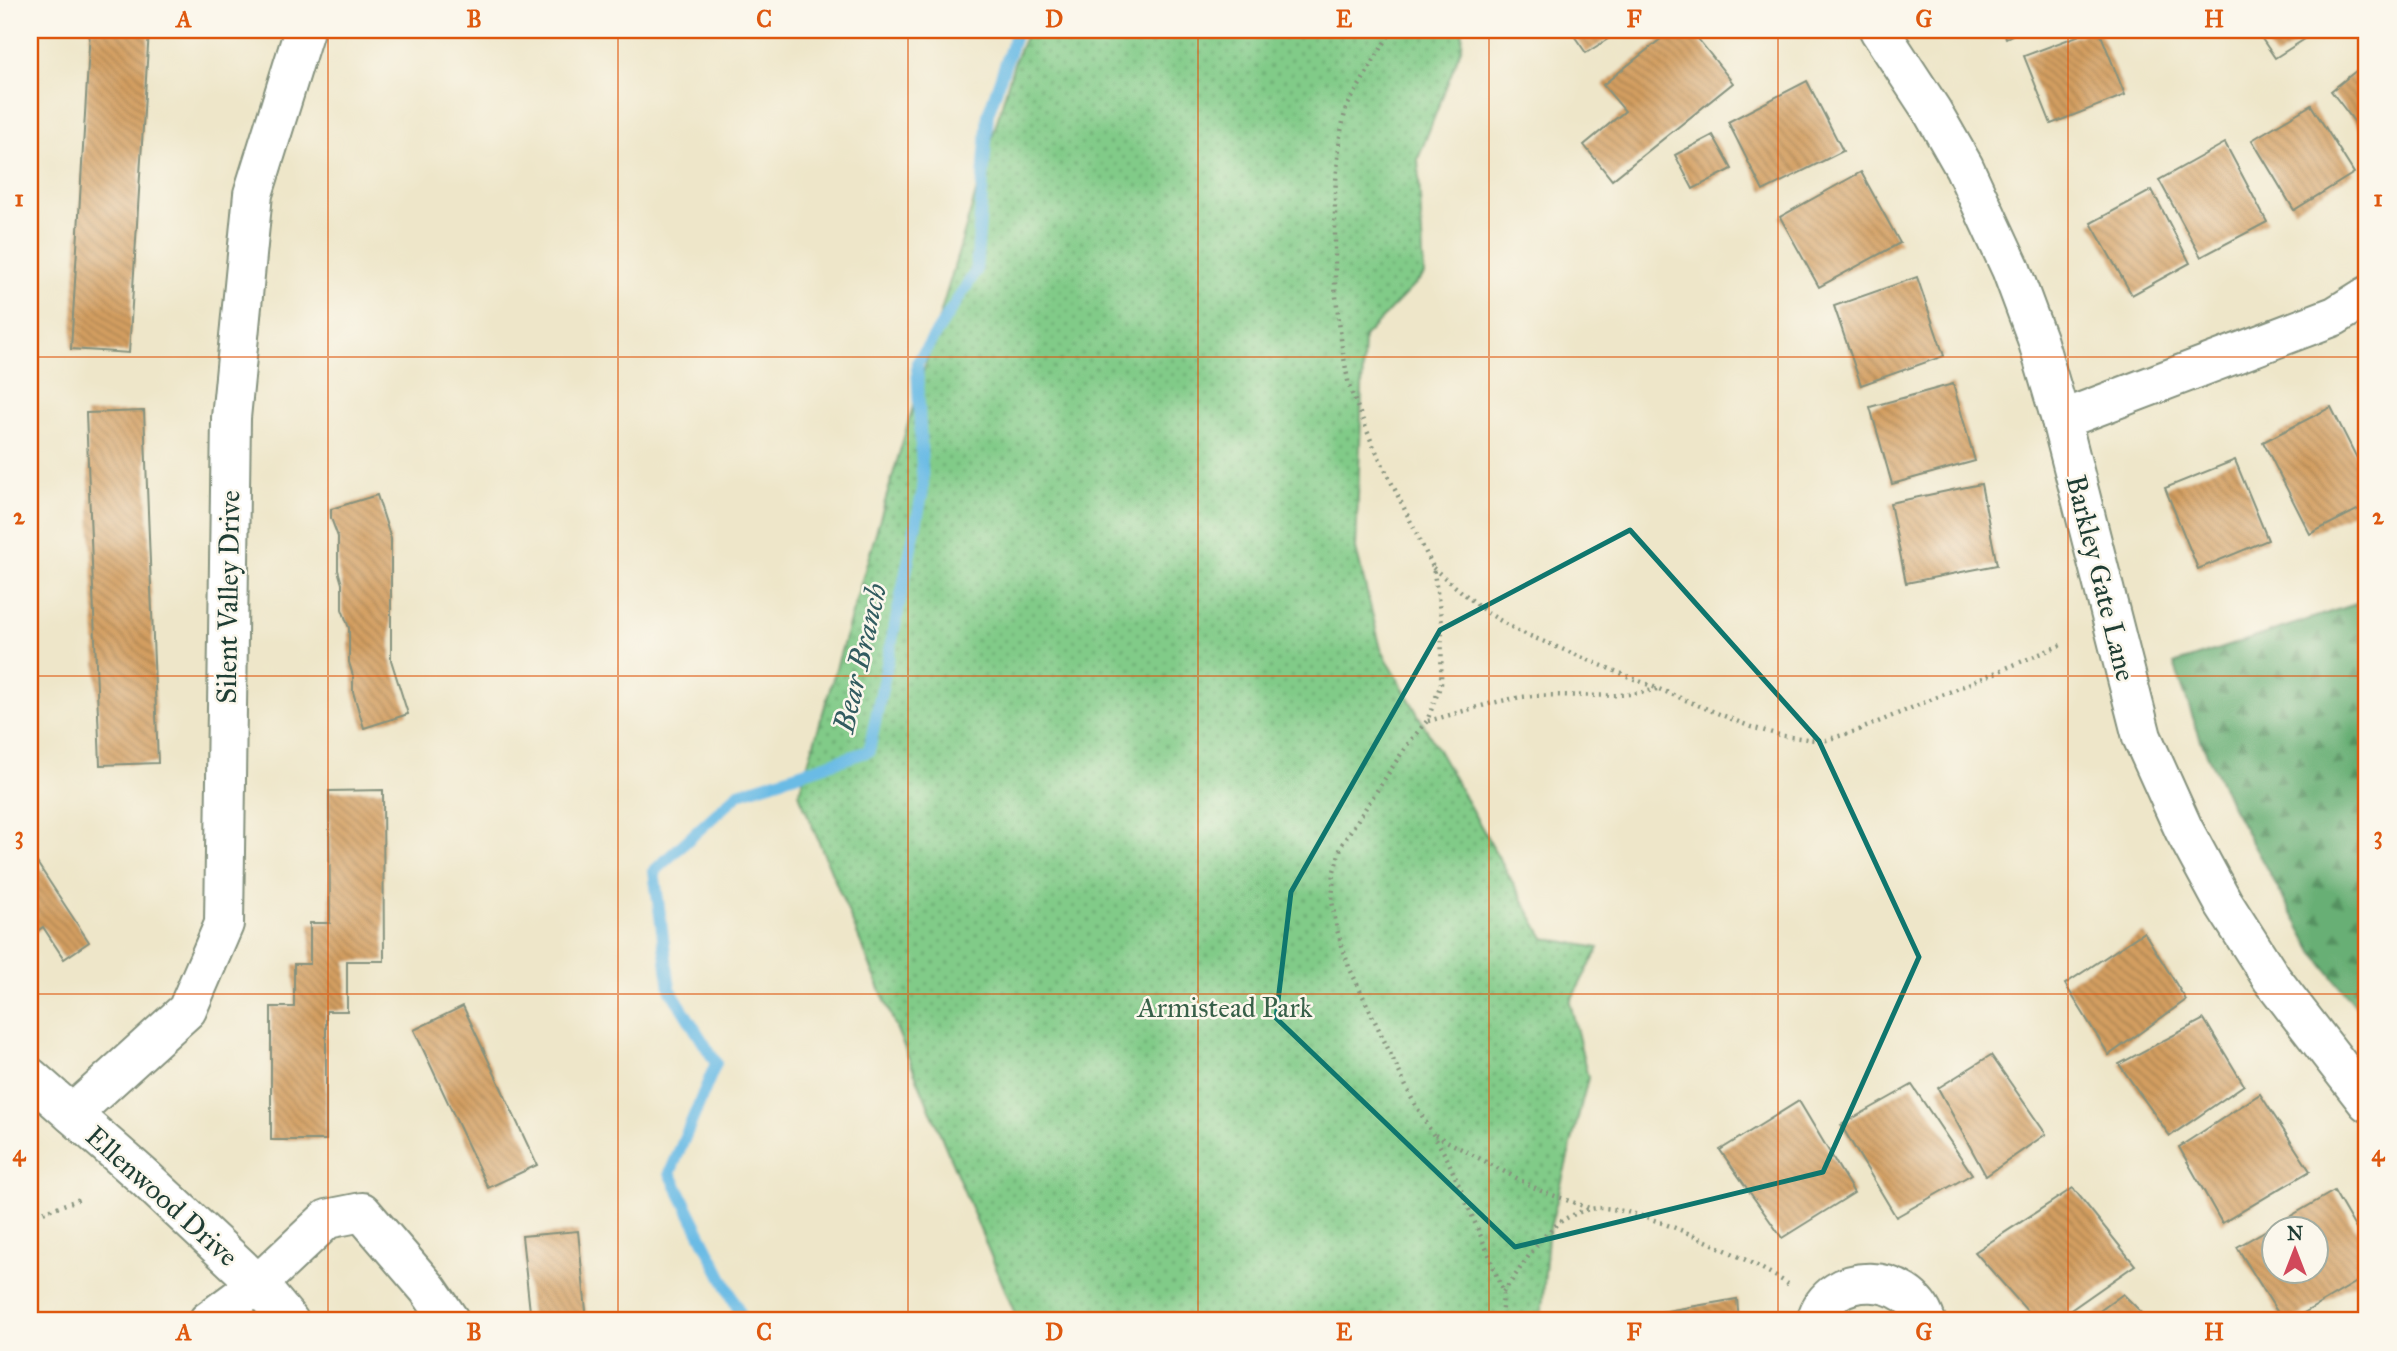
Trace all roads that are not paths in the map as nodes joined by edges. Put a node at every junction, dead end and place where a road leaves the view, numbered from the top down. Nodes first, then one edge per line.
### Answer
1 (303, 30) edge
2 (1879, 30) edge
3 (2367, 296) edge
4 (2061, 420) junction
5 (30, 1077) edge
6 (2367, 1102) edge
7 (72, 1114) junction
8 (258, 1283) junction
9 (208, 1321) edge
10 (289, 1321) edge
11 (450, 1321) edge
12 (1816, 1321) edge
13 (1926, 1321) edge

1 - 7 street, Silent Valley Drive
2 - 4 street, Barkley Gate Lane
3 - 4 street
4 - 6 street, Barkley Gate Lane
5 - 7 street, Ellenwood Drive
7 - 8 street, Ellenwood Drive
8 - 9 street
8 - 10 street, Ellenwood Drive
8 - 11 street
12 - 13 street

